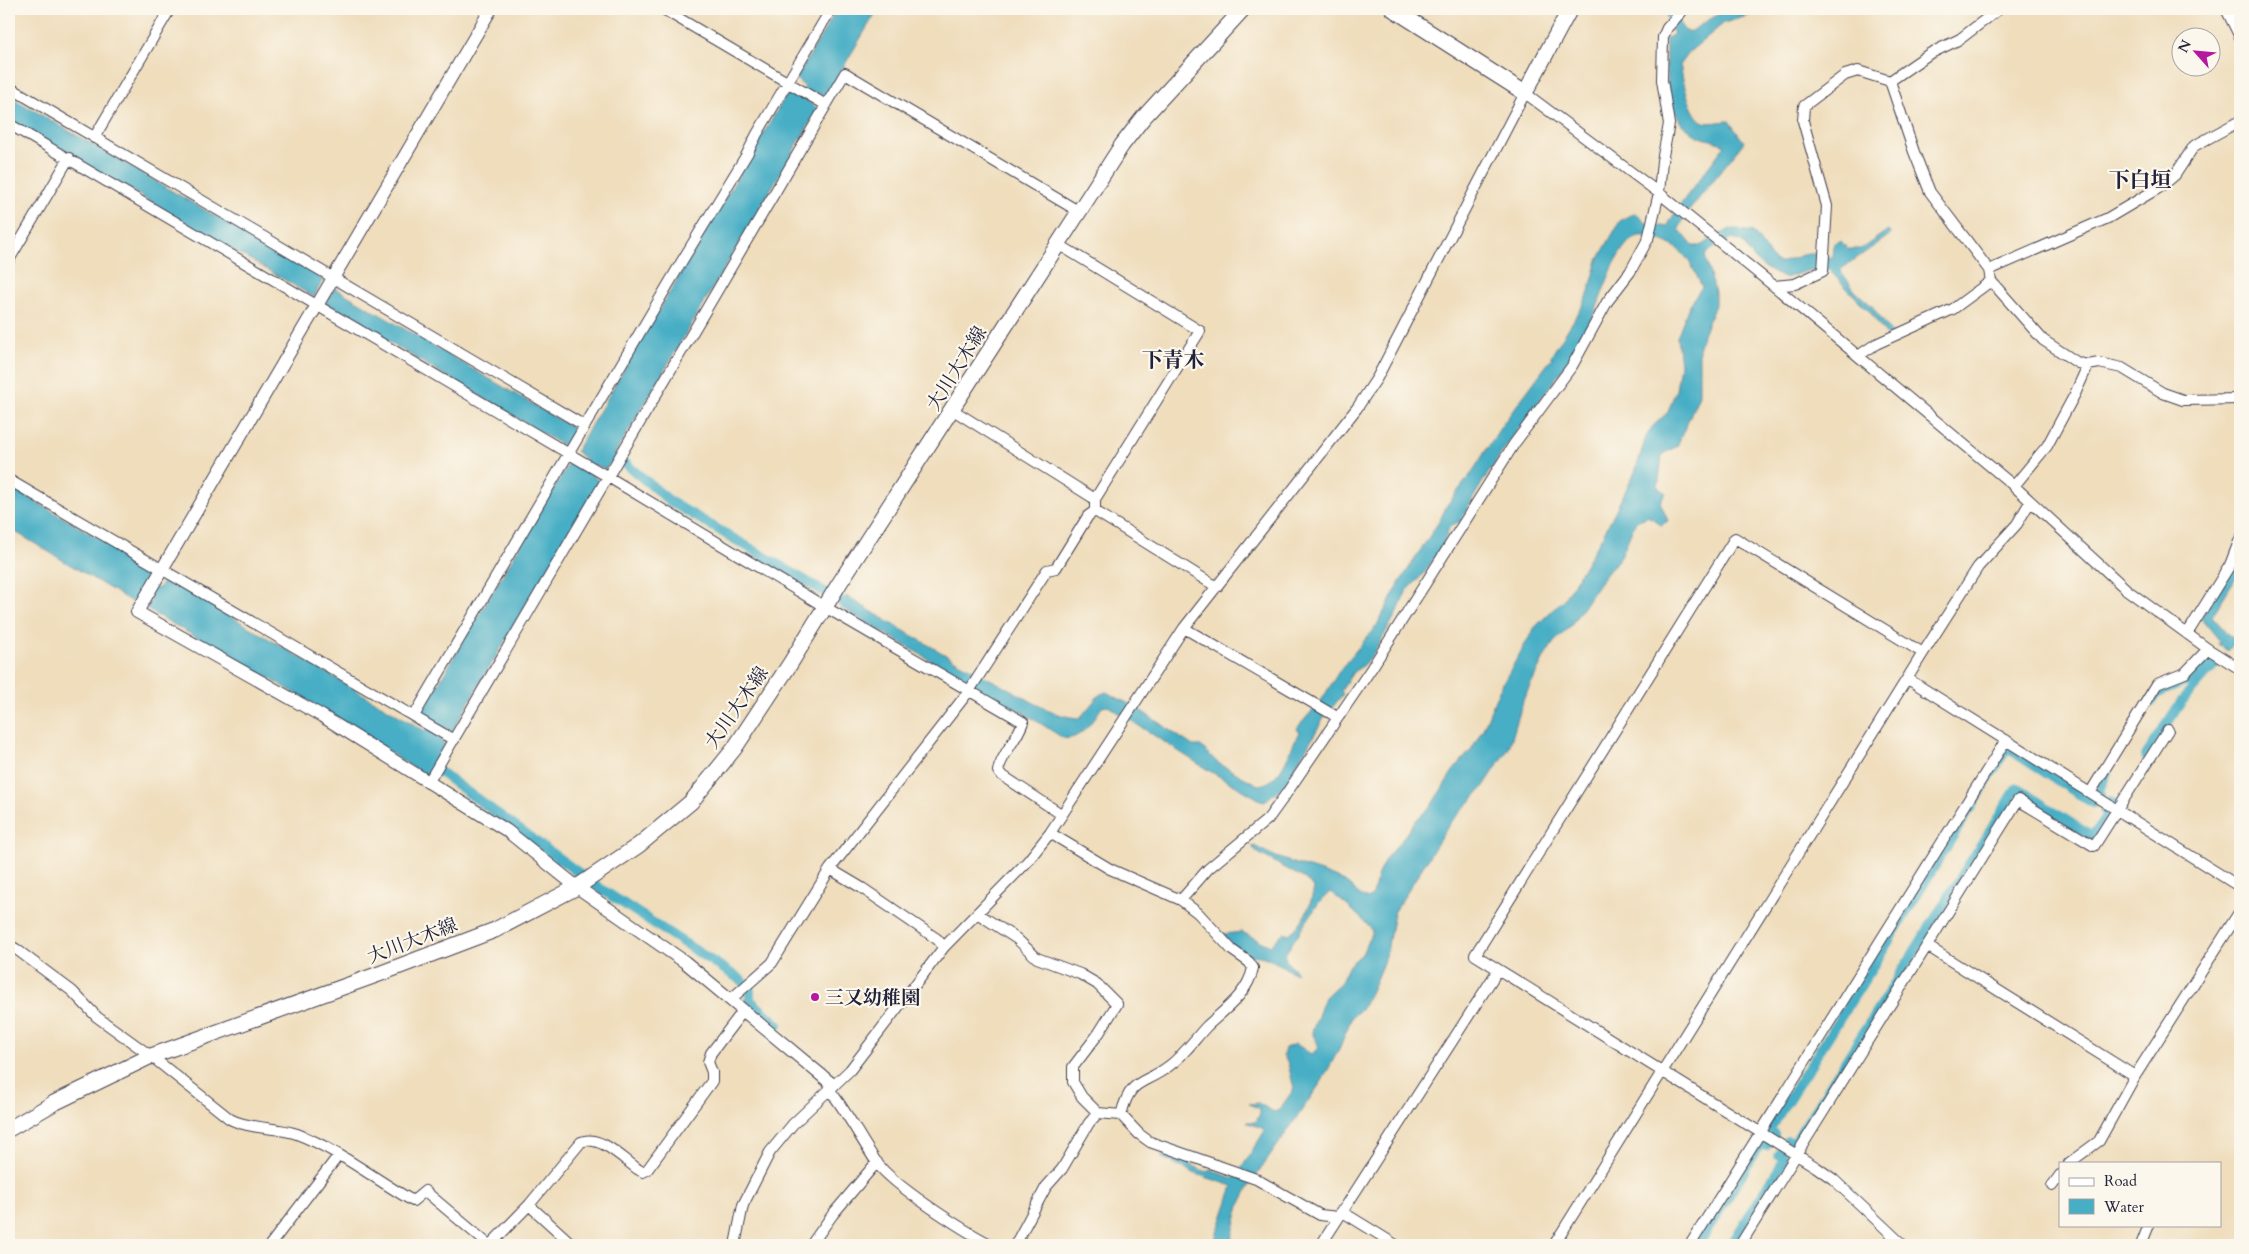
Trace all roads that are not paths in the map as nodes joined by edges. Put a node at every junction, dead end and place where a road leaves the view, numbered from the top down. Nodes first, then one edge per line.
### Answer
1 (170, 9) edge
2 (491, 9) edge
3 (663, 9) edge
4 (830, 9) edge
5 (1244, 9) edge
6 (1393, 9) edge
7 (1570, 9) edge
8 (1684, 9) edge
9 (1999, 9) edge
10 (2226, 9) edge
11 (2240, 37) edge
12 (1890, 81) junction
13 (790, 83) junction
14 (9, 88) edge
15 (1526, 93) junction
16 (826, 104) junction
17 (2240, 121) edge
18 (9, 124) edge
19 (94, 138) junction
20 (69, 158) junction
21 (1659, 193) junction
22 (1078, 211) junction
23 (1058, 244) junction
24 (9, 260) edge
25 (1989, 270) junction
26 (333, 277) junction
27 (1991, 281) junction
28 (1774, 286) junction
29 (316, 306) junction
30 (1858, 356) junction
31 (2088, 365) junction
32 (2240, 393) edge
33 (2240, 399) edge
34 (953, 410) junction
35 (583, 429) junction
36 (570, 455) junction
37 (606, 476) junction
38 (9, 480) edge
39 (2014, 486) junction
40 (1094, 499) junction
41 (2030, 502) junction
42 (1095, 511) junction
43 (2240, 539) edge
44 (160, 572) junction
45 (1217, 587) junction
46 (825, 607) junction
47 (1184, 628) junction
48 (2187, 634) junction
49 (2208, 649) junction
50 (1923, 653) junction
51 (2240, 670) edge
52 (1908, 679) junction
53 (970, 690) junction
54 (1335, 716) junction
55 (416, 718) junction
56 (2168, 730) dead end
57 (451, 738) junction
58 (2006, 740) junction
59 (429, 781) junction
60 (2093, 795) junction
61 (2114, 811) junction
62 (1062, 814) junction
63 (1050, 832) junction
64 (830, 868) junction
65 (2239, 882) edge
66 (579, 885) junction
67 (1181, 900) junction
68 (2240, 911) edge
69 (977, 913) junction
70 (9, 946) edge
71 (1928, 946) junction
72 (944, 947) junction
73 (1498, 970) junction
74 (731, 999) junction
75 (743, 1011) junction
76 (152, 1056) junction
77 (1663, 1072) junction
78 (2135, 1076) junction
79 (831, 1087) junction
80 (1098, 1113) junction
81 (1121, 1115) junction
82 (9, 1129) edge
83 (1765, 1136) junction
84 (338, 1156) junction
85 (1796, 1156) junction
86 (877, 1162) junction
87 (2072, 1162) edge
88 (2059, 1176) edge
89 (2052, 1186) dead end
90 (529, 1205) junction
91 (1340, 1214) junction
92 (2149, 1226) edge
93 (270, 1245) edge
94 (490, 1245) edge
95 (573, 1245) edge
96 (735, 1245) edge
97 (811, 1245) edge
98 (992, 1245) edge
99 (1015, 1245) edge
100 (1321, 1245) edge
101 (1396, 1245) edge
102 (1554, 1245) edge
103 (1690, 1245) edge
104 (1740, 1245) edge
105 (1903, 1245) edge
106 (2141, 1245) edge

1 - 19 street
2 - 26 street
3 - 13 street
4 - 13 street
5 - 22 main road, 大川大木線
6 - 15 main road
7 - 15 main road
8 - 21 street
9 - 12 street
10 - 11 street
12 - 25 street
12 - 28 street
13 - 16 street
13 - 35 street
14 - 19 street
15 - 21 street
15 - 45 street
16 - 22 street
16 - 37 street
17 - 25 street
18 - 20 street
19 - 26 street
20 - 24 street
20 - 29 street
21 - 28 street
21 - 54 street
22 - 23 main road, 大川大木線
23 - 34 main road, 大川大木線
23 - 40 street
25 - 27 street
26 - 29 street
26 - 35 street
27 - 30 street
27 - 31 street
28 - 30 street
29 - 36 street
29 - 44 street
30 - 39 street
31 - 33 street
31 - 39 street
32 - 33 street
34 - 40 street
34 - 46 main road, 大川大木線
35 - 36 street
36 - 37 street
36 - 55 street
37 - 46 street
37 - 57 street
38 - 44 street
39 - 41 street
40 - 42 street
41 - 48 street
41 - 50 street
42 - 45 street
42 - 53 street
43 - 48 street
44 - 55 street
44 - 59 street
45 - 47 street
46 - 53 street
46 - 66 main road, 大川大木線
47 - 54 street
47 - 62 street
48 - 49 street
49 - 51 street
49 - 60 street
50 - 52 street
50 - 73 street
52 - 58 street
52 - 77 street
53 - 62 street
53 - 64 street
54 - 67 street
55 - 57 street
56 - 61 street
57 - 59 street
58 - 60 street
58 - 83 street
59 - 66 street
60 - 61 street
61 - 65 street
61 - 71 street
62 - 63 street
63 - 67 street
63 - 69 street
64 - 72 street
64 - 74 street
66 - 74 street
66 - 76 main road, 大川大木線
67 - 81 street
68 - 78 street
69 - 72 street
69 - 80 street
70 - 76 street
71 - 78 street
71 - 85 street
72 - 79 street
73 - 77 street
73 - 91 street
74 - 75 street
75 - 79 street
75 - 90 street
76 - 82 main road, 大川大木線
76 - 84 street
77 - 83 street
77 - 102 street
78 - 87 street
79 - 86 street
79 - 96 street
80 - 81 street
80 - 99 street
81 - 91 street
83 - 85 street
83 - 103 street
84 - 93 street
84 - 94 street
85 - 104 street
85 - 105 street
86 - 97 street
86 - 98 street
88 - 89 street
90 - 94 street
90 - 95 street
91 - 100 street
91 - 101 street
92 - 106 street

